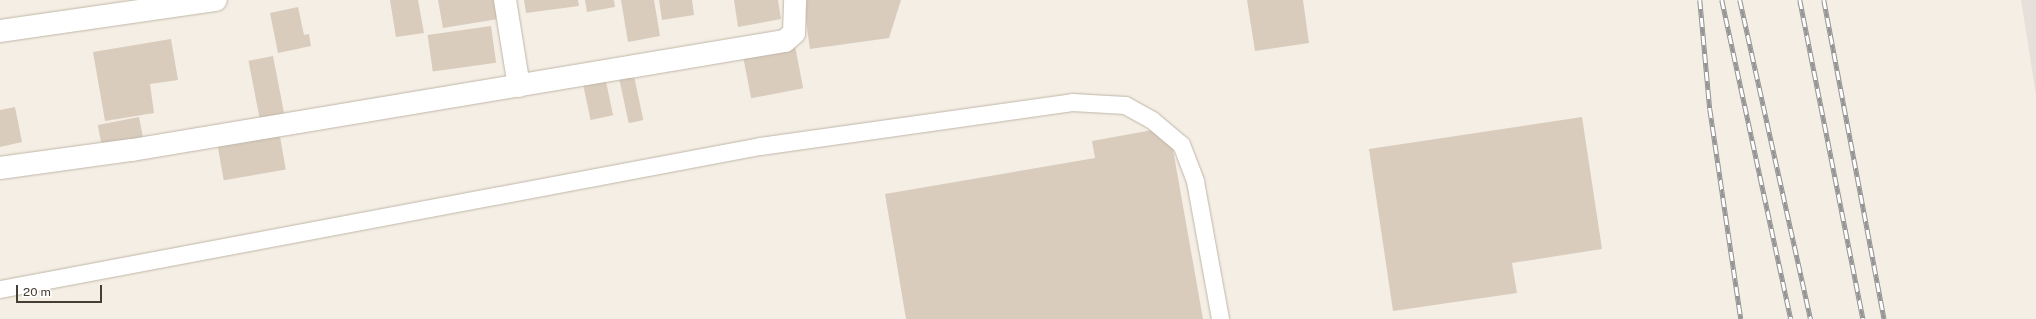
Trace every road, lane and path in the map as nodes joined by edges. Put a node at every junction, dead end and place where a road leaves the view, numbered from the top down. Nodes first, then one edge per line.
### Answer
1 (216, 0) edge
2 (505, 0) edge
3 (795, 0) edge
4 (0, 31) edge
5 (519, 86) junction
6 (0, 168) edge
7 (0, 289) edge
8 (1220, 319) edge

1 - 4 street
2 - 5 street
3 - 5 street
5 - 6 street
7 - 8 lane

